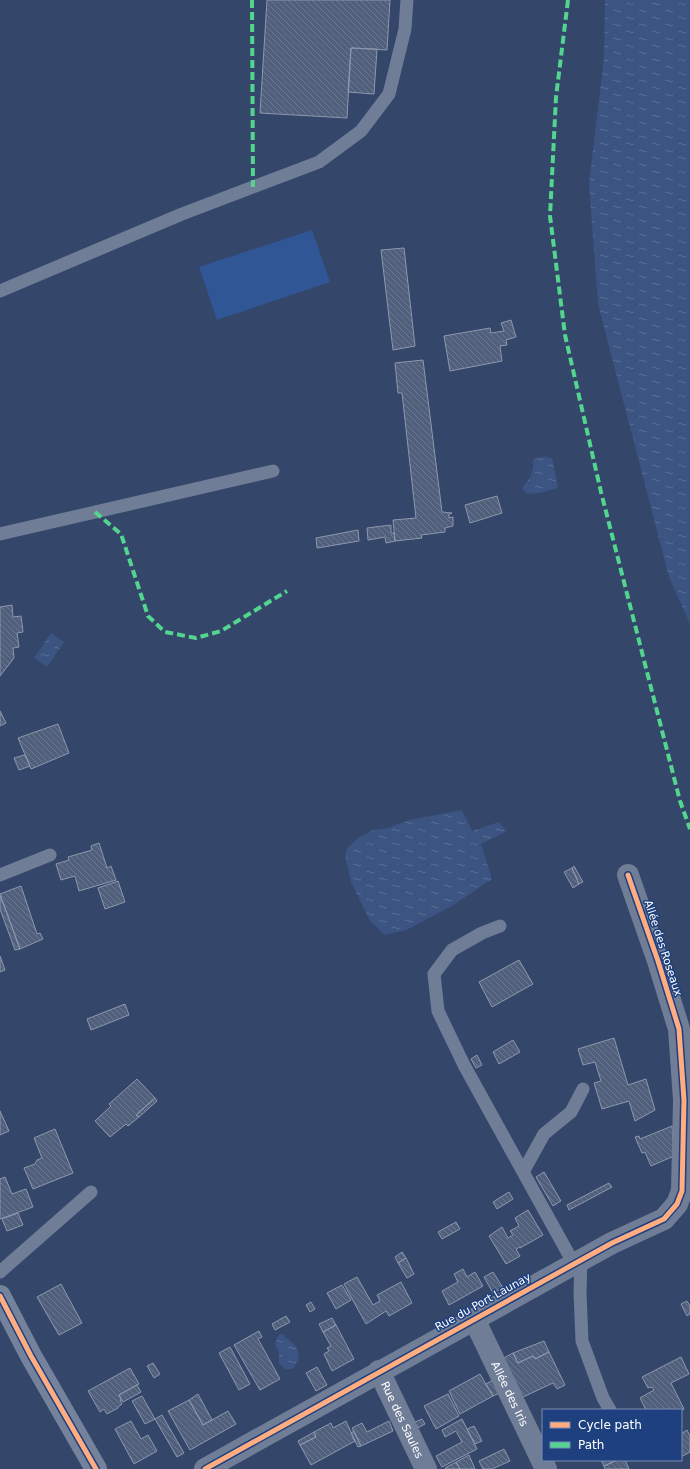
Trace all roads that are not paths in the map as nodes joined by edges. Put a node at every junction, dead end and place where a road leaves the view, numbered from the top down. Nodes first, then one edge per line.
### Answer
1 (407, 0) edge
2 (0, 292) edge
3 (273, 471) dead end
4 (0, 534) edge
5 (50, 855) dead end
6 (628, 875) dead end
7 (0, 876) edge
8 (500, 926) dead end
9 (583, 1089) dead end
10 (684, 1100) joint
11 (523, 1172) junction
12 (91, 1192) dead end
13 (577, 1262) junction
14 (0, 1272) edge
15 (0, 1296) edge
16 (474, 1319) junction
17 (379, 1371) junction
18 (609, 1409) edge
19 (542, 1461) edge
20 (96, 1469) edge
21 (205, 1469) edge
22 (426, 1469) edge

1 - 2 lane
3 - 4 lane
5 - 7 lane
6 - 10 street, Allée des Roseaux
8 - 11 lane
9 - 11 lane
10 - 13 street, Rue du Port Launay
11 - 13 lane
12 - 14 lane
13 - 16 street, Rue du Port Launay
13 - 18 lane
15 - 20 street
16 - 17 street, Rue du Port Launay
16 - 19 street, Allée des Iris
17 - 21 street, Rue du Port Launay
17 - 22 street, Rue des Saules

